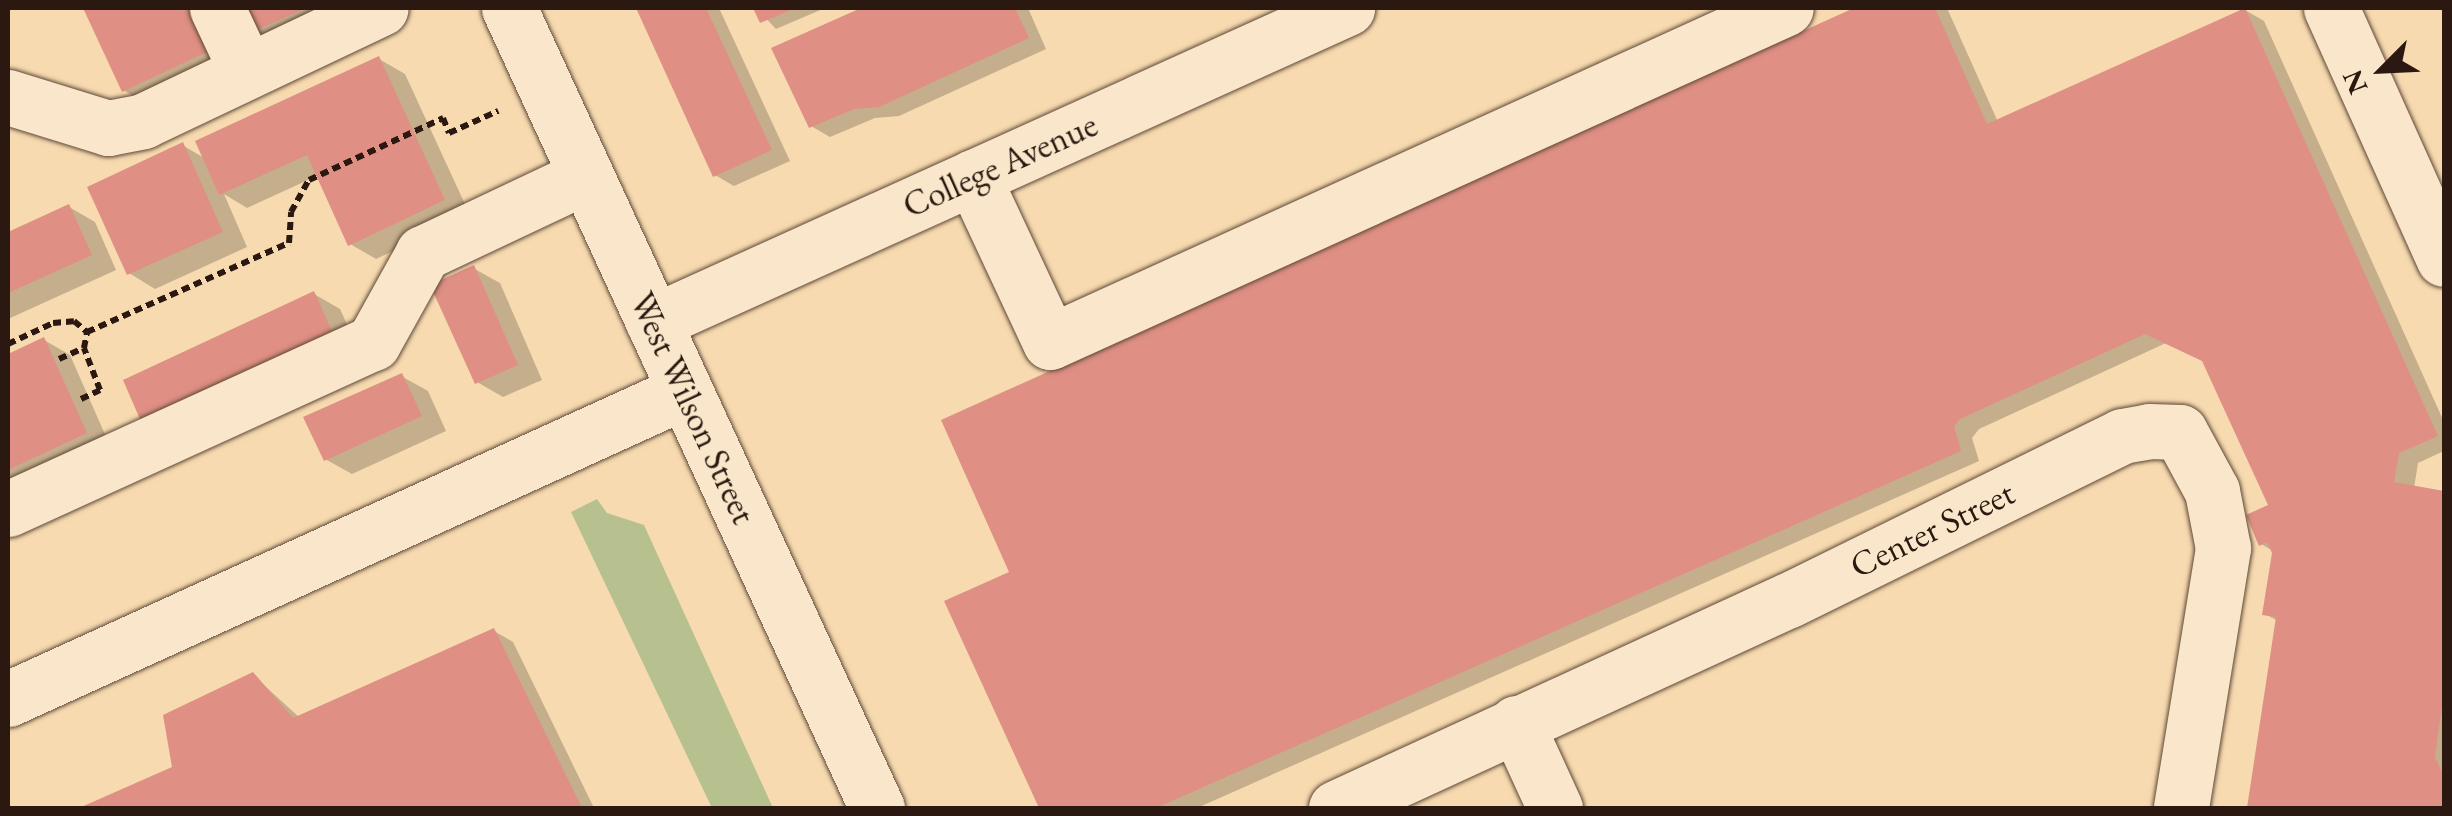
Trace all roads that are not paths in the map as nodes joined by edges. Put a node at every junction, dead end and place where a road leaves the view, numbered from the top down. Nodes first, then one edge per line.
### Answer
1 (217, 8) edge
2 (381, 8) edge
3 (509, 8) edge
4 (1348, 8) edge
5 (1786, 8) edge
6 (2331, 8) edge
7 (246, 70) junction
8 (8, 97) edge
9 (586, 176) junction
10 (973, 177) junction
11 (2444, 259) edge
12 (653, 322) junction
13 (685, 391) junction
14 (8, 509) edge
15 (8, 698) edge
16 (1516, 723) junction
17 (877, 808) edge
18 (1336, 808) edge
19 (1556, 808) edge
20 (2180, 808) edge

1 - 7 street
2 - 7 street
3 - 9 street, West Wilson Street
4 - 10 street, College Avenue
5 - 10 street
6 - 11 street
7 - 8 street
9 - 12 street, West Wilson Street
9 - 14 street
10 - 12 street, College Avenue
12 - 13 street, West Wilson Street
13 - 15 street
13 - 17 street, West Wilson Street
16 - 18 street, Center Street
16 - 19 street
16 - 20 street, Center Street

